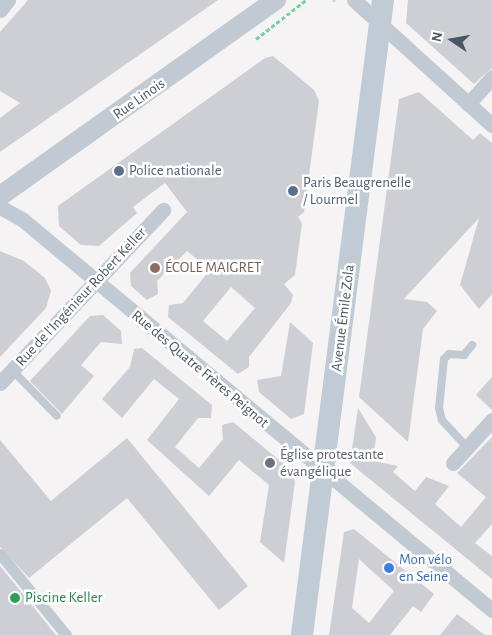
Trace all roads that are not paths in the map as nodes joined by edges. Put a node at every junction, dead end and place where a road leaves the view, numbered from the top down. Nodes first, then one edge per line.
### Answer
1 (8, 0) edge
2 (276, 0) edge
3 (354, 0) edge
4 (383, 0) edge
5 (0, 10) edge
6 (380, 26) junction
7 (492, 77) edge
8 (468, 104) junction
9 (492, 125) edge
10 (0, 196) edge
11 (0, 207) edge
12 (163, 210) dead end
13 (95, 282) junction
14 (472, 345) dead end
15 (12, 370) junction
16 (0, 383) edge
17 (57, 416) dead end
18 (492, 420) edge
19 (468, 447) junction
20 (453, 463) dead end
21 (323, 472) junction
22 (0, 554) edge
23 (492, 610) edge
24 (66, 635) edge
25 (302, 635) edge

1 - 5 street
2 - 10 street, Rue Linois
3 - 6 street
4 - 6 main road, Avenue Émile Zola
6 - 8 street
6 - 21 main road, Avenue Émile Zola
7 - 8 street
8 - 9 street
11 - 13 street, Rue des Quatre Frères Peignot
12 - 13 street, Rue de l'Ingénieur Robert Keller
13 - 15 street, Rue de l'Ingénieur Robert Keller
13 - 21 street, Rue des Quatre Frères Peignot
14 - 19 lane
15 - 16 street, Rue de l'Ingénieur Robert Keller
15 - 17 lane
18 - 19 street
19 - 20 street
21 - 23 street, Rue des Quatre Frères Peignot
21 - 25 main road, Avenue Émile Zola
22 - 24 street

